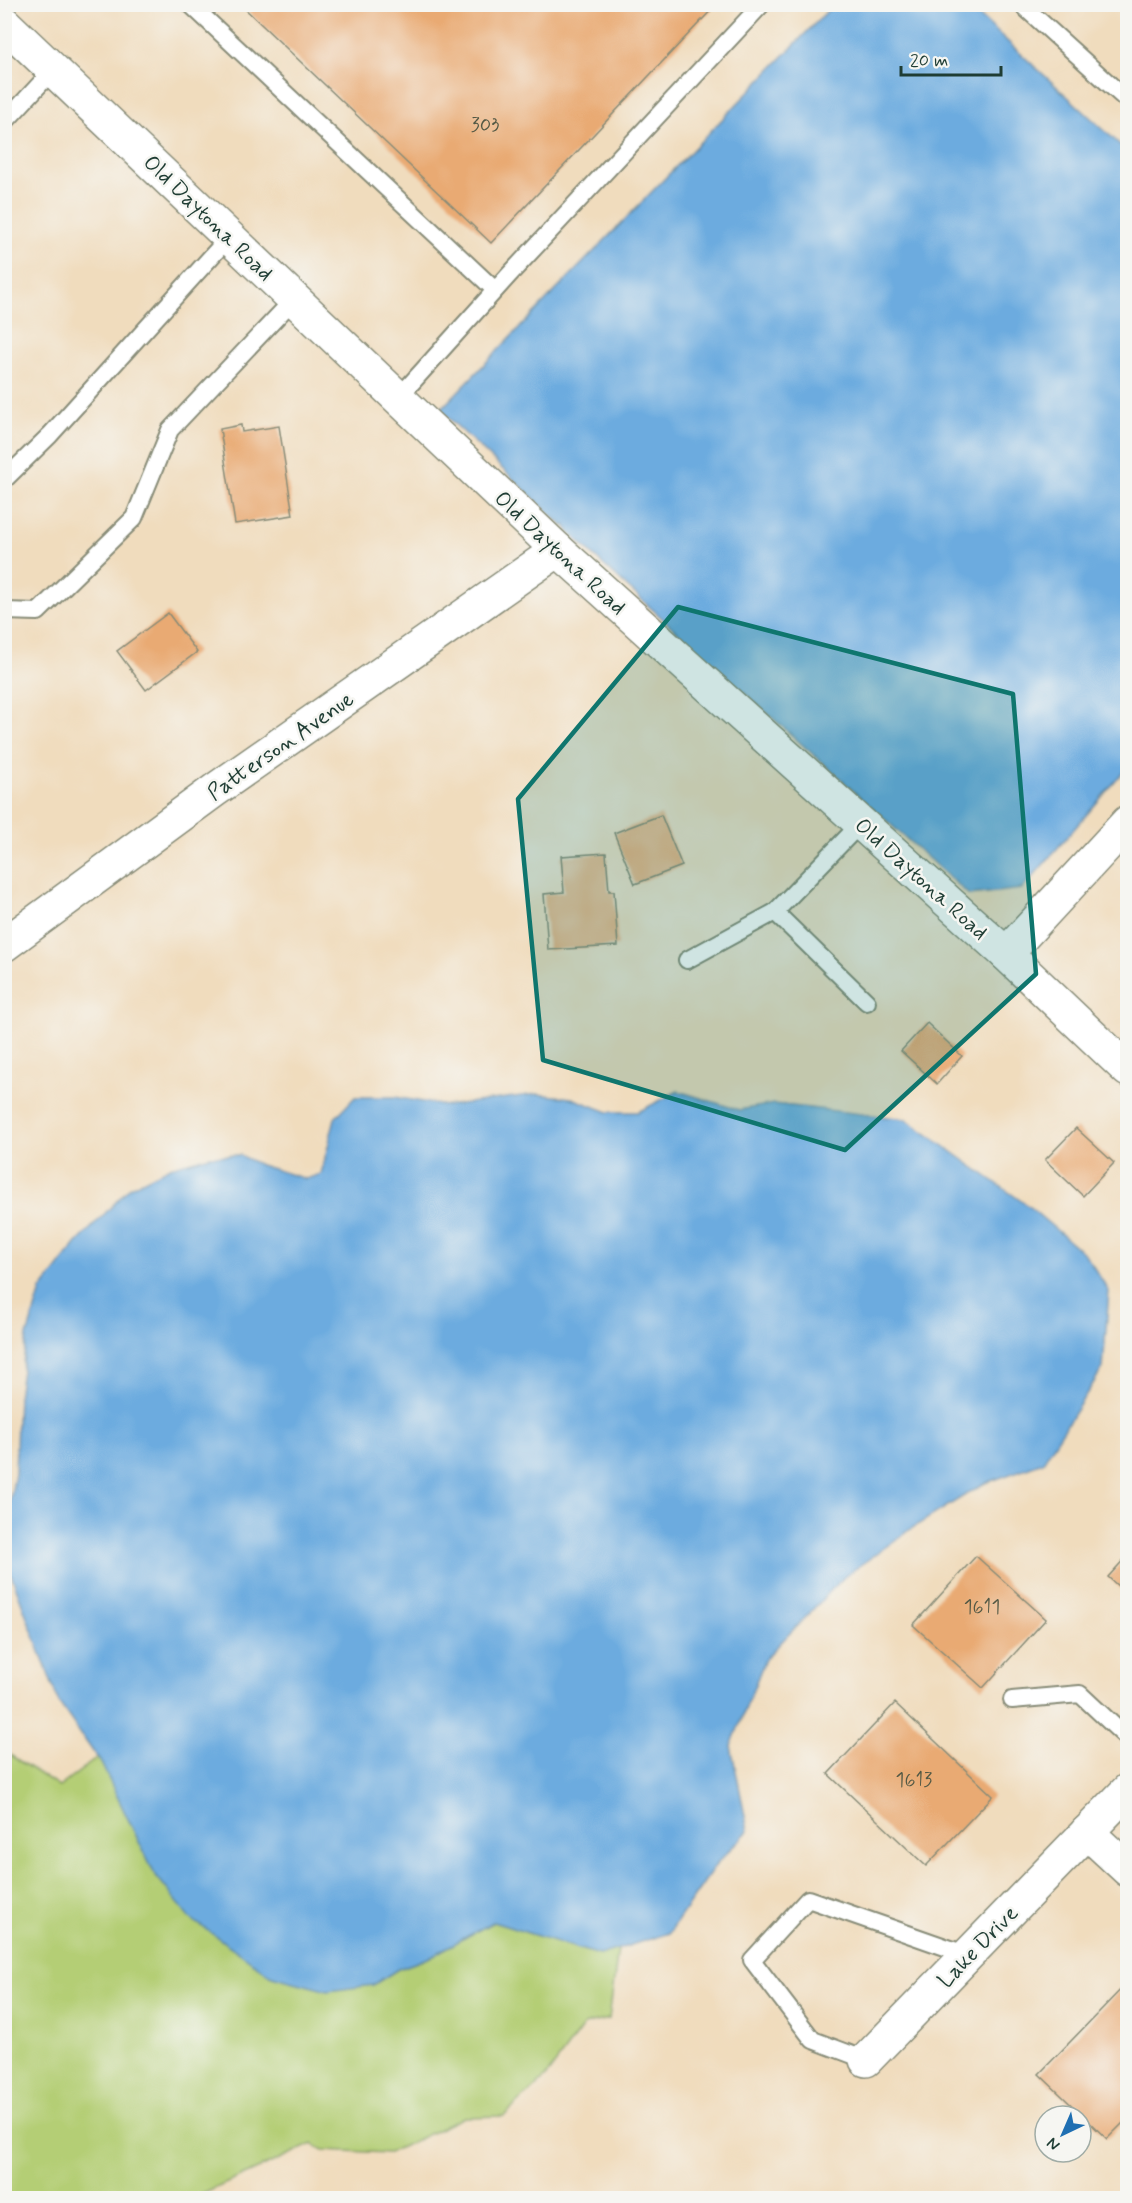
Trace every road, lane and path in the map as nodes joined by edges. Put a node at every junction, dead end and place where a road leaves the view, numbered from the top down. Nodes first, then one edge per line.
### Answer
1 (190, 4) edge
2 (762, 4) edge
3 (1021, 4) edge
4 (4, 23) edge
5 (53, 70) junction
6 (1128, 101) edge
7 (4, 123) edge
8 (229, 237) junction
9 (495, 290) junction
10 (294, 299) junction
11 (398, 398) junction
12 (4, 480) edge
13 (558, 550) junction
14 (4, 611) edge
15 (1128, 822) edge
16 (861, 823) junction
17 (775, 912) junction
18 (4, 945) edge
19 (1006, 954) junction
20 (687, 960) dead end
21 (867, 1002) dead end
22 (1128, 1070) edge
23 (1012, 1700) dead end
24 (1128, 1739) edge
25 (1128, 1790) edge
26 (1087, 1832) junction
27 (1128, 1870) edge
28 (968, 1955) junction
29 (866, 2061) joint

1 - 9 lane
2 - 9 lane
3 - 6 lane
4 - 5 street, Old Daytona Road
5 - 7 lane
5 - 8 street, Old Daytona Road
8 - 10 street, Old Daytona Road
8 - 12 lane
9 - 11 lane
10 - 11 street, Old Daytona Road
10 - 14 lane
11 - 13 street, Old Daytona Road
13 - 16 street, Old Daytona Road
13 - 18 street, Patterson Avenue
15 - 19 street
16 - 17 lane
16 - 19 street, Old Daytona Road
17 - 20 lane
17 - 21 lane
19 - 22 street, Old Daytona Road
23 - 24 lane
25 - 26 street, Lake Drive
26 - 27 street
26 - 28 street, Lake Drive
28 - 29 street, Lake Drive
28 - 29 lane

